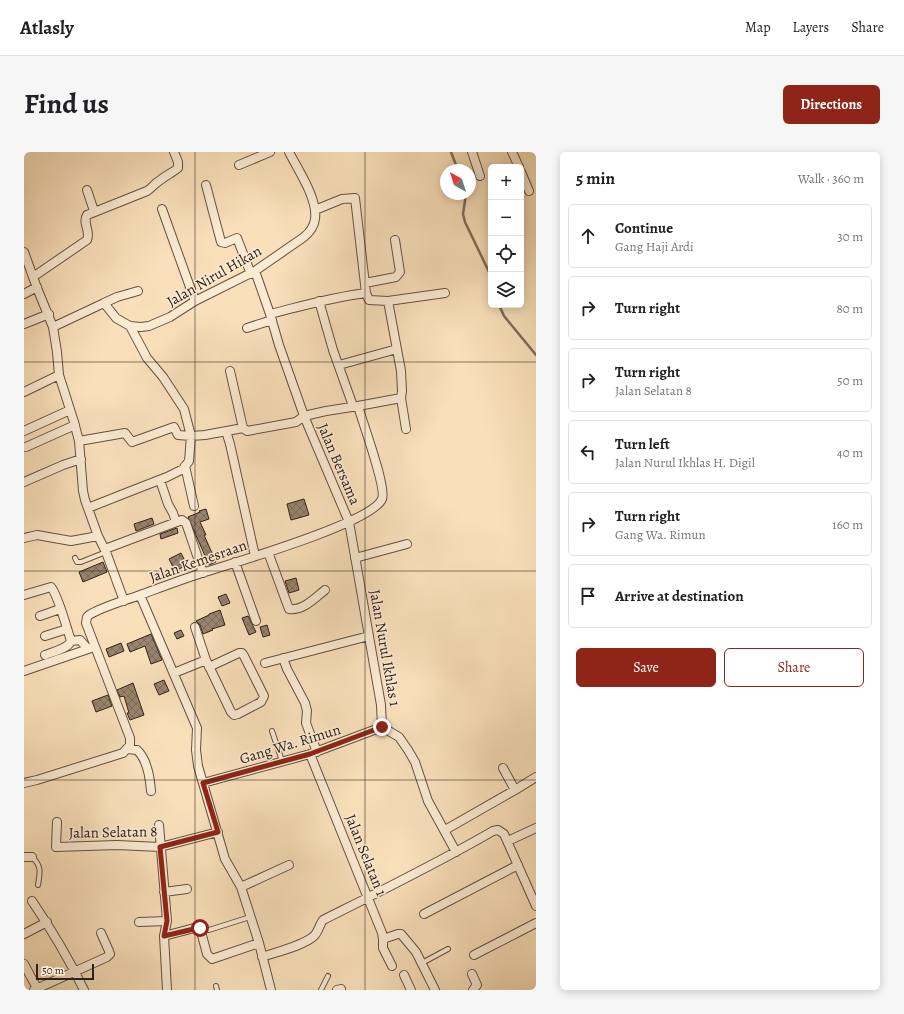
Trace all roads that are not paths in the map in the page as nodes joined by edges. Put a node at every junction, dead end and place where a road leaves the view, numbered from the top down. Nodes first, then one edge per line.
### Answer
1 (174, 152) edge
2 (270, 152) edge
3 (289, 152) edge
4 (472, 152) edge
5 (512, 152) edge
6 (518, 164) edge
7 (239, 165) dead end
8 (480, 176) dead end
9 (524, 179) edge
10 (206, 185) dead end
11 (87, 190) dead end
12 (529, 191) dead end
13 (162, 209) dead end
14 (315, 210) junction
15 (94, 211) junction
16 (395, 240) dead end
17 (24, 252) edge
18 (253, 273) junction
19 (33, 277) junction
20 (366, 283) junction
21 (37, 287) junction
22 (138, 291) dead end
23 (366, 293) junction
24 (445, 293) dead end
25 (24, 294) edge
26 (196, 301) junction
27 (320, 301) junction
28 (388, 301) junction
29 (104, 303) junction
30 (49, 314) junction
31 (271, 317) junction
32 (24, 324) edge
33 (130, 326) junction
34 (53, 327) junction
35 (246, 328) dead end
36 (396, 349) junction
37 (339, 365) junction
38 (230, 371) dead end
39 (59, 375) junction
40 (24, 392) edge
41 (401, 398) junction
42 (356, 406) junction
43 (70, 410) junction
44 (304, 416) junction
45 (75, 425) junction
46 (243, 428) junction
47 (406, 429) dead end
48 (24, 431) edge
49 (226, 431) junction
50 (191, 436) junction
51 (79, 441) junction
52 (26, 447) dead end
53 (81, 459) junction
54 (185, 466) junction
55 (160, 480) junction
56 (24, 482) edge
57 (194, 506) dead end
58 (88, 508) junction
59 (179, 521) junction
60 (349, 522) junction
61 (98, 536) junction
62 (24, 538) edge
63 (407, 544) dead end
64 (106, 551) junction
65 (268, 552) junction
66 (255, 556) junction
67 (75, 558) dead end
68 (356, 558) junction
69 (235, 562) junction
70 (203, 573) junction
71 (324, 590) dead end
72 (24, 595) edge
73 (140, 595) junction
74 (124, 601) junction
75 (60, 609) junction
76 (40, 616) dead end
77 (256, 620) dead end
78 (195, 627) dead end
79 (67, 629) junction
80 (45, 636) dead end
81 (369, 636) junction
82 (71, 641) junction
83 (91, 648) junction
84 (45, 655) dead end
85 (283, 658) junction
86 (207, 663) junction
87 (265, 663) dead end
88 (24, 671) edge
89 (174, 673) junction
90 (382, 727) junction
91 (272, 731) dead end
92 (127, 749) junction
93 (314, 753) junction
94 (282, 762) junction
95 (503, 768) dead end
96 (536, 777) edge
97 (24, 783) edge
98 (203, 783) junction
99 (515, 790) junction
100 (151, 791) dead end
101 (57, 822) dead end
102 (159, 825) dead end
103 (536, 828) edge
104 (444, 830) junction
105 (218, 832) junction
106 (508, 841) junction
107 (160, 847) junction
108 (456, 852) junction
109 (28, 857) edge
110 (289, 865) dead end
111 (518, 865) junction
112 (38, 885) dead end
113 (241, 887) junction
114 (533, 888) edge
115 (187, 889) dead end
116 (164, 892) junction
117 (368, 899) junction
118 (32, 900) dead end
119 (536, 906) edge
120 (424, 914) dead end
121 (250, 917) junction
122 (167, 921) junction
123 (47, 922) junction
124 (139, 922) dead end
125 (536, 923) edge
126 (209, 930) dead end
127 (101, 933) dead end
128 (24, 934) edge
129 (164, 936) junction
130 (383, 939) junction
131 (259, 943) junction
132 (448, 949) dead end
133 (474, 955) dead end
134 (262, 957) junction
135 (422, 963) junction
136 (24, 964) edge
137 (392, 966) dead end
138 (75, 970) junction
139 (472, 974) dead end
140 (404, 975) dead end
141 (328, 976) dead end
142 (36, 989) edge
143 (84, 990) edge
144 (167, 990) edge
145 (271, 990) edge
146 (321, 990) edge
147 (411, 990) edge
148 (435, 990) edge
149 (473, 990) edge

1 - 15 street
2 - 7 street
3 - 14 street
4 - 8 street
5 - 6 street
9 - 12 street
10 - 18 street, Jalan Bersama
11 - 15 street
13 - 26 street
14 - 18 street, Jalan Nirul Hikan
14 - 20 street
15 - 19 street
16 - 20 street
17 - 19 street
18 - 26 street, Jalan Nirul Hikan
18 - 31 street, Jalan Bersama
19 - 21 street
20 - 23 street
21 - 25 street
21 - 30 street
22 - 29 street
23 - 27 street
23 - 28 street
24 - 28 street
26 - 33 street, Jalan Nirul Hikan
27 - 31 street
27 - 37 street
28 - 36 street
29 - 33 street
29 - 34 street
30 - 32 street
30 - 34 street
31 - 35 street
31 - 44 street, Jalan Bersama
33 - 50 street
34 - 39 street
36 - 37 street
36 - 41 street
37 - 42 street
38 - 46 street
39 - 40 street
39 - 43 street
41 - 42 street
41 - 47 street
42 - 44 street
42 - 60 street, Jalan Kemesraan
43 - 45 street
43 - 48 street
44 - 46 street
44 - 60 street, Jalan Bersama
45 - 51 street
45 - 52 street
46 - 49 street
49 - 50 street
49 - 66 street
50 - 51 street
50 - 54 street
51 - 53 street
53 - 56 street
53 - 58 street
54 - 55 street
54 - 57 street
55 - 58 street
55 - 59 street
58 - 61 street
59 - 64 street
59 - 70 street
60 - 65 street, Jalan Kemesraan
60 - 68 street, Jalan Nurul Ikhlas 1
61 - 62 street
61 - 64 street
63 - 68 street
64 - 67 lane
64 - 74 street
65 - 66 street, Jalan Kemesraan
65 - 71 street
66 - 69 street, Jalan Kemesraan
68 - 81 street, Jalan Nurul Ikhlas 1
69 - 70 street, Jalan Kemesraan
69 - 77 street
70 - 73 street, Jalan Kemesraan
72 - 75 street
73 - 74 street, Jalan Kemesraan
73 - 89 street
74 - 83 street, Jalan Kemesraan
75 - 76 street
75 - 79 street
78 - 86 street
79 - 80 street
79 - 82 street
81 - 85 street
81 - 90 street, Jalan Nurul Ikhlas 1
82 - 83 street
82 - 84 street
83 - 88 street
83 - 92 street
85 - 87 street
85 - 93 street, Jalan Selatan 1
86 - 86 street
86 - 89 street
89 - 98 street
90 - 93 street, Gang Wa. Rimun
90 - 104 street, Jalan Nurul Ikhlas 1
91 - 94 lane
92 - 97 street
92 - 100 street
93 - 94 street, Gang Wa. Rimun
93 - 117 street, Jalan Selatan 1
94 - 98 street, Gang Wa. Rimun
95 - 99 street
96 - 99 street
98 - 105 street
99 - 104 street
101 - 107 street, Jalan Selatan 8
102 - 107 street
103 - 106 street
104 - 108 street, Jalan Nurul Ikhlas 1
105 - 107 street, Jalan Selatan 8
105 - 113 street
106 - 108 street
106 - 111 street
107 - 116 street
108 - 117 street
109 - 112 lane
110 - 113 street
111 - 114 street
111 - 120 street
113 - 121 street
114 - 119 street
115 - 116 street
116 - 122 street
117 - 130 street, Jalan Selatan 1
117 - 134 street
118 - 123 street
121 - 126 lane
121 - 131 street
122 - 124 street
122 - 129 street
123 - 128 street
123 - 138 street
125 - 133 street
127 - 138 street
129 - 131 street
129 - 144 street
130 - 135 street
130 - 137 street, Jalan Selatan 1
131 - 134 street
132 - 135 lane
134 - 145 street
135 - 148 street
136 - 142 street
138 - 142 street
138 - 143 street
139 - 149 street
140 - 147 street
141 - 146 lane

